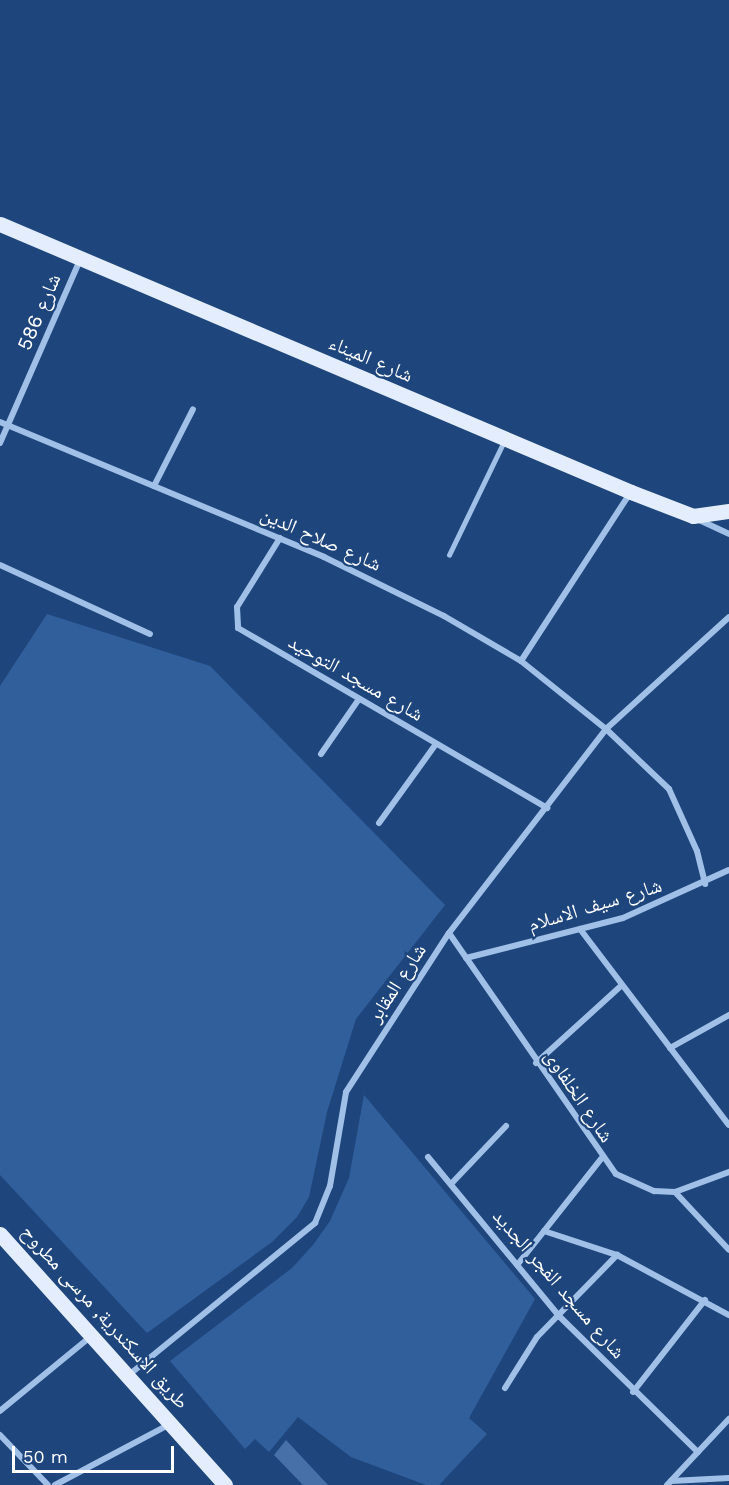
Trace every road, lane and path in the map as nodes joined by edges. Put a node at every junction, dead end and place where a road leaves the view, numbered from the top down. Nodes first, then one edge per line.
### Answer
1 (0, 224) edge
2 (80, 260) junction
3 (193, 409) dead end
4 (0, 422) edge
5 (8, 426) junction
6 (505, 439) junction
7 (0, 443) edge
8 (154, 486) junction
9 (631, 492) junction
10 (729, 511) edge
11 (693, 516) junction
12 (729, 534) edge
13 (280, 538) junction
14 (449, 555) dead end
15 (0, 565) edge
16 (729, 617) edge
17 (150, 634) dead end
18 (521, 661) junction
19 (359, 699) junction
20 (606, 729) junction
21 (436, 744) junction
22 (321, 753) dead end
23 (547, 808) junction
24 (379, 823) dead end
25 (729, 870) edge
26 (705, 884) junction
27 (580, 929) junction
28 (449, 933) junction
29 (466, 958) junction
30 (622, 985) junction
31 (729, 1016) edge
32 (670, 1048) junction
33 (536, 1063) junction
34 (729, 1125) edge
35 (506, 1126) dead end
36 (428, 1156) dead end
37 (602, 1159) junction
38 (729, 1172) edge
39 (451, 1184) junction
40 (675, 1192) junction
41 (544, 1231) junction
42 (0, 1234) edge
43 (729, 1250) edge
44 (617, 1255) junction
45 (518, 1264) junction
46 (705, 1300) junction
47 (729, 1315) edge
48 (560, 1317) junction
49 (93, 1335) junction
50 (130, 1374) junction
51 (505, 1388) dead end
52 (633, 1392) junction
53 (0, 1411) edge
54 (729, 1419) edge
55 (173, 1423) junction
56 (0, 1435) edge
57 (698, 1452) junction
58 (729, 1478) edge
59 (669, 1483) edge
60 (48, 1485) edge
61 (55, 1485) edge
62 (225, 1485) edge

1 - 2 main road, شارع الميناء
2 - 5 street, شارع 586
2 - 6 main road, شارع الميناء
3 - 8 street
4 - 5 street, شارع صلاح الدين
5 - 7 street, شارع 586
5 - 8 street, شارع صلاح الدين
6 - 9 main road, شارع الميناء
6 - 14 lane
8 - 13 street, شارع صلاح الدين
9 - 11 main road, شارع الميناء
9 - 18 street
10 - 11 main road, شارع الميناء
11 - 12 street
13 - 18 street, شارع صلاح الدين
13 - 19 street, شارع مسجد التوحيد
15 - 17 street
16 - 20 street, شارع المقابر
18 - 20 street, شارع صلاح الدين
19 - 21 street, شارع مسجد التوحيد
19 - 22 street
20 - 23 street, شارع المقابر
20 - 26 street, شارع صلاح الدين
21 - 23 street, شارع مسجد التوحيد
21 - 24 street
23 - 28 street, شارع المقابر
25 - 26 street, شارع سيف الاسلام
26 - 27 street, شارع سيف الاسلام
27 - 29 street, شارع سيف الاسلام
27 - 30 street
28 - 29 street, شارع الخلفاوى
28 - 50 street, شارع المقابر
29 - 33 street, شارع الخلفاوى
30 - 32 street
30 - 33 street
31 - 32 street
32 - 34 street
33 - 37 street, شارع الخلفاوى
35 - 39 street
36 - 39 street, شارع مسجد الفجر الجديد
37 - 40 street, شارع الخلفاوى
37 - 41 street
38 - 40 street
39 - 45 street, شارع مسجد الفجر الجديد
40 - 43 street
41 - 44 street
41 - 45 street
42 - 49 main road, طريق الاسكندرية, مرسى مطروح
44 - 46 street
44 - 48 street
45 - 48 street, شارع مسجد الفجر الجديد
46 - 47 street
46 - 52 street
48 - 51 street
48 - 52 street, شارع مسجد الفجر الجديد
49 - 50 main road, طريق الاسكندرية, مرسى مطروح
49 - 53 street
50 - 55 main road, طريق الاسكندرية, مرسى مطروح
52 - 57 street, شارع مسجد الفجر الجديد
54 - 57 street
55 - 61 street
55 - 62 main road, طريق الاسكندرية, مرسى مطروح
56 - 60 street
57 - 59 street
58 - 59 street

